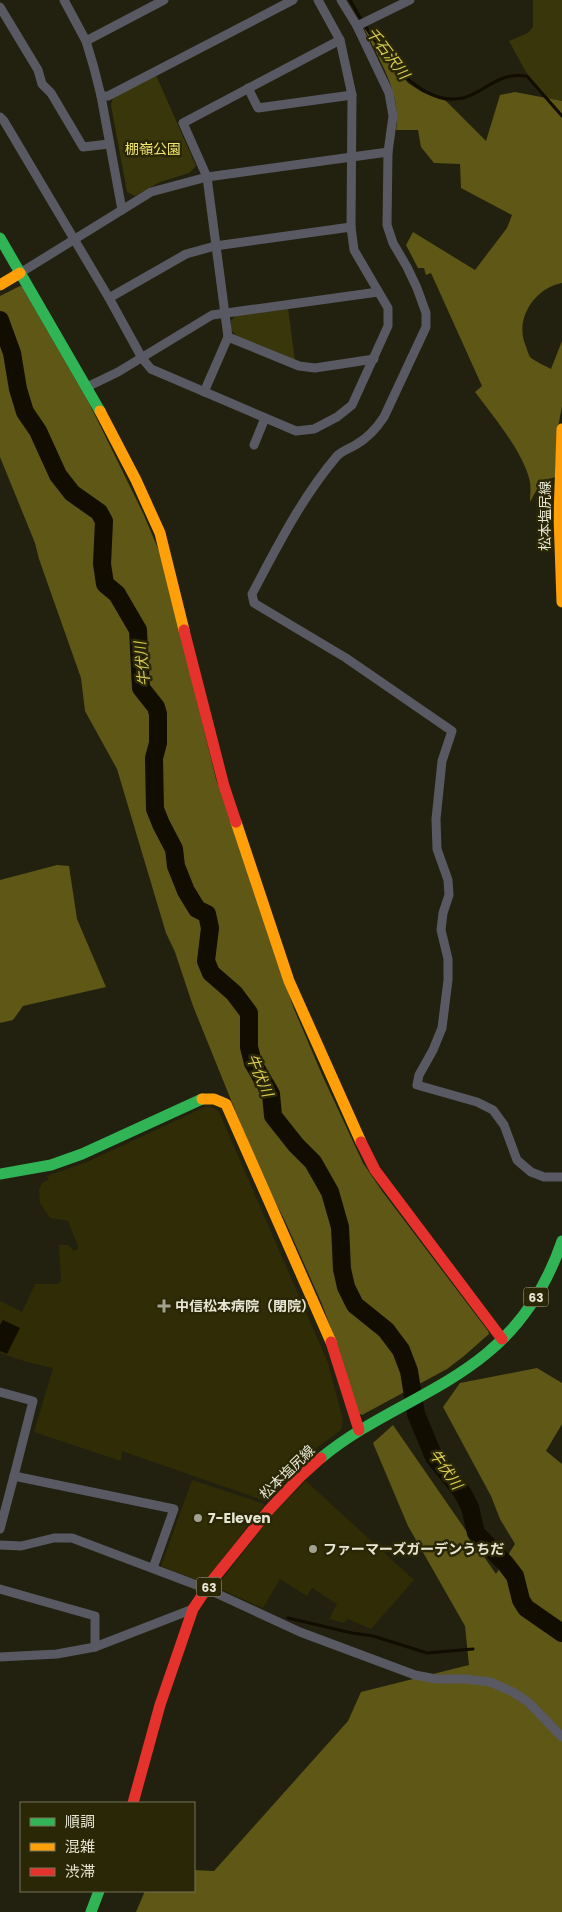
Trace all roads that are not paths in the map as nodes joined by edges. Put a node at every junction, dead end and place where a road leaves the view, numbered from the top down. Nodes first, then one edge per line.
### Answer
1 (64, 0) edge
2 (164, 0) edge
3 (292, 0) edge
4 (318, 0) edge
5 (341, 0) edge
6 (410, 0) edge
7 (0, 8) edge
8 (362, 24) junction
9 (340, 40) junction
10 (86, 41) junction
11 (248, 88) junction
12 (352, 95) junction
13 (101, 96) junction
14 (0, 118) edge
15 (109, 144) junction
16 (388, 152) junction
17 (352, 156) junction
18 (206, 176) junction
19 (122, 210) junction
20 (351, 227) junction
21 (0, 238) edge
22 (74, 240) junction
23 (215, 246) junction
24 (18, 274) junction
25 (0, 285) edge
26 (378, 292) junction
27 (109, 298) junction
28 (225, 312) junction
29 (228, 337) junction
30 (142, 358) junction
31 (374, 359) junction
32 (87, 387) junction
33 (204, 392) junction
34 (265, 418) junction
35 (562, 429) edge
36 (254, 445) dead end
37 (562, 602) edge
38 (0, 1174) edge
39 (562, 1177) edge
40 (562, 1242) edge
41 (500, 1342) junction
42 (0, 1392) edge
43 (359, 1430) junction
44 (14, 1476) junction
45 (0, 1528) edge
46 (0, 1545) edge
47 (153, 1568) junction
48 (0, 1589) edge
49 (207, 1589) junction
50 (193, 1609) junction
51 (95, 1647) junction
52 (0, 1657) edge
53 (562, 1737) edge
54 (133, 1802) edge
55 (100, 1892) edge
56 (91, 1912) edge

1 - 10 street
2 - 10 street
3 - 13 street
4 - 9 street
5 - 8 street
6 - 8 street
7 - 15 street
8 - 16 street
9 - 11 street
9 - 12 street
10 - 13 street
11 - 12 street
11 - 18 street
12 - 17 street
13 - 15 street
14 - 22 street
15 - 19 street
16 - 17 street
16 - 39 street
17 - 18 street
17 - 20 street
18 - 19 street
18 - 23 street
19 - 22 street
20 - 23 street
20 - 26 street
21 - 24 street
22 - 24 street
22 - 27 street
23 - 27 street
23 - 28 street
24 - 25 street
24 - 32 street
26 - 28 street
26 - 31 street
27 - 30 street
28 - 29 street
28 - 30 street
29 - 31 street
29 - 33 street
30 - 32 street
30 - 33 street
31 - 34 street
32 - 41 street
33 - 34 street
34 - 36 street
35 - 37 street, 松本塩尻線
38 - 43 street
40 - 41 street, 松本塩尻線 / 63
41 - 43 street, 松本塩尻線 / 63
42 - 44 street
43 - 49 street, 松本塩尻線 / 63
44 - 45 street
44 - 47 street
46 - 47 street
47 - 49 street
48 - 51 street
49 - 50 street, 松本塩尻線 / 63
49 - 53 street
50 - 51 street
50 - 54 street, 松本塩尻線 / 63
51 - 52 street
55 - 56 street

